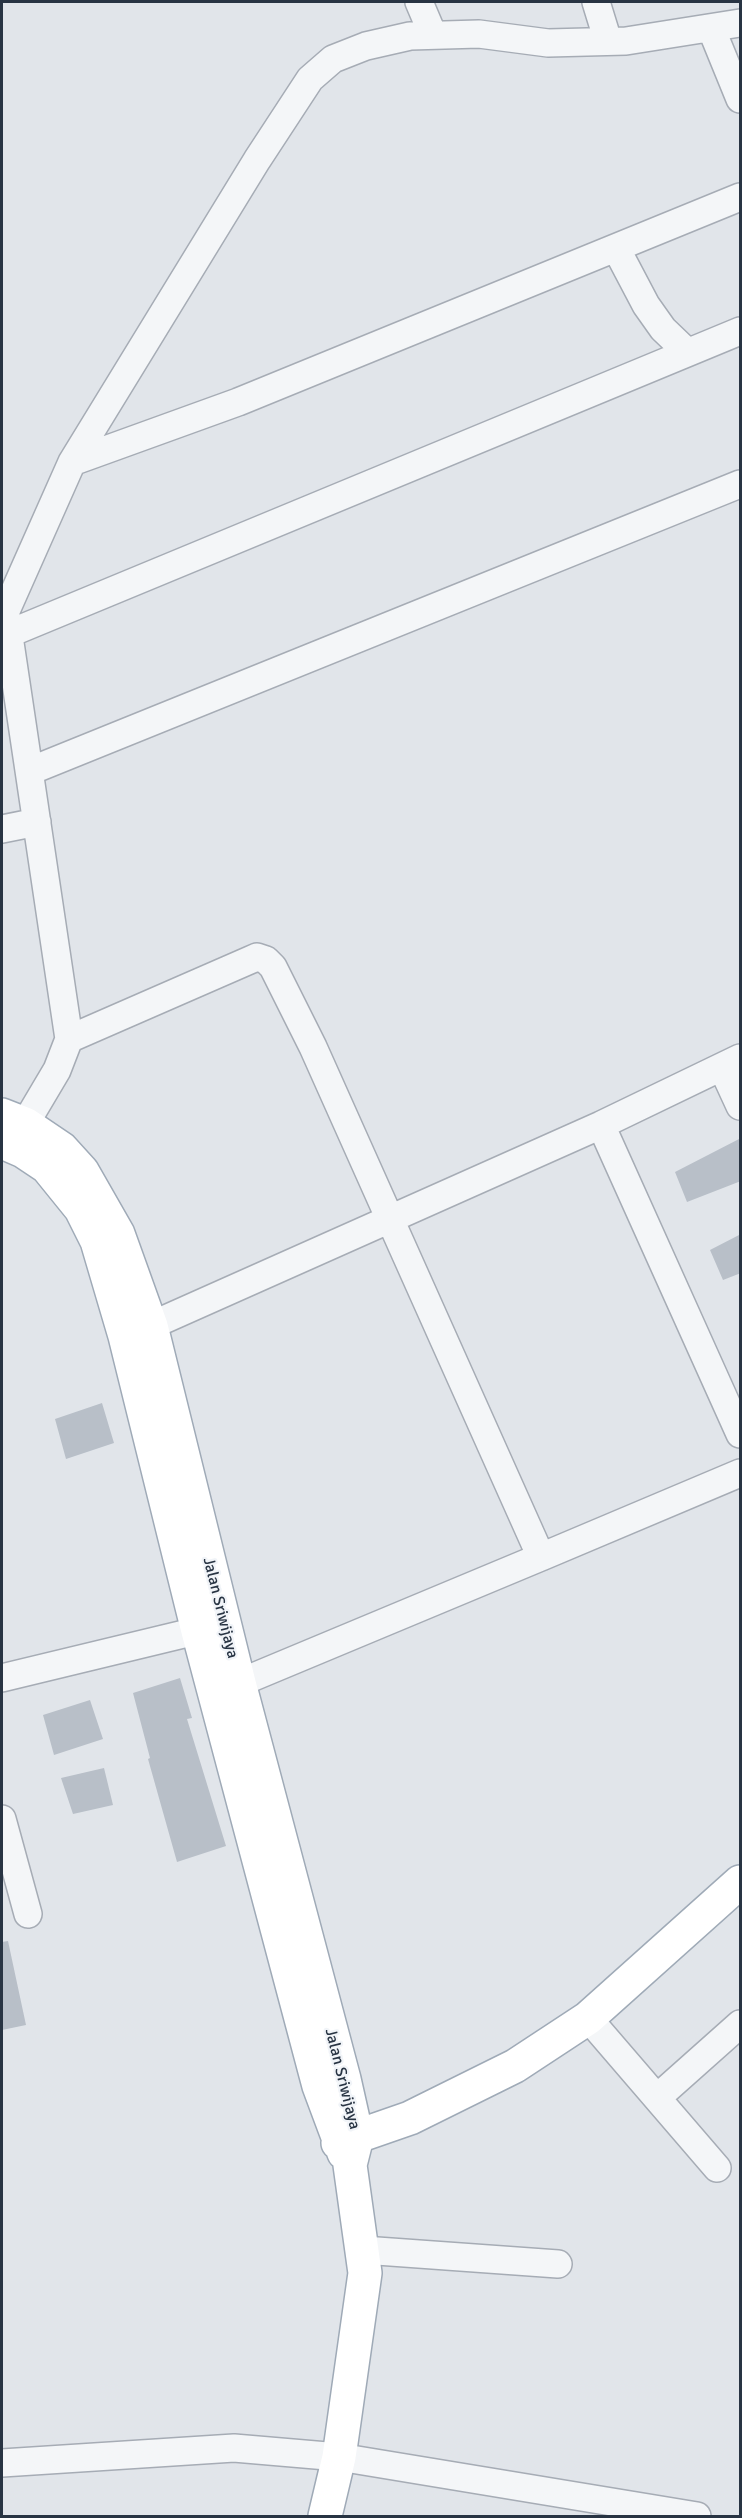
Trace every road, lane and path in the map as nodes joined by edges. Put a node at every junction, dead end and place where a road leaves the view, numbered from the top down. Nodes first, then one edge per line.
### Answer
1 (419, 2) edge
2 (596, 2) edge
3 (741, 23) edge
4 (711, 28) junction
5 (433, 35) junction
6 (608, 41) junction
7 (741, 99) edge
8 (741, 197) edge
9 (616, 248) junction
10 (741, 331) edge
11 (687, 352) junction
12 (72, 462) junction
13 (741, 484) edge
14 (5, 617) edge
15 (30, 771) junction
16 (37, 822) junction
17 (2, 829) edge
18 (69, 1039) junction
19 (731, 1062) edge
20 (741, 1106) edge
21 (601, 1125) junction
22 (10, 1127) edge
23 (388, 1218) junction
24 (138, 1331) junction
25 (741, 1434) edge
26 (741, 1473) edge
27 (540, 1557) junction
28 (211, 1628) junction
29 (2, 1678) edge
30 (239, 1683) junction
31 (2, 1819) edge
32 (277, 1872) junction
33 (741, 1882) edge
34 (28, 1914) dead end
35 (588, 2018) junction
36 (741, 2024) edge
37 (658, 2097) junction
38 (348, 2148) junction
39 (717, 2168) dead end
40 (363, 2250) junction
41 (558, 2264) dead end
42 (339, 2457) junction
43 (2, 2463) edge
44 (326, 2517) edge
45 (697, 2517) edge

1 - 5 street
2 - 6 street
3 - 4 street
4 - 6 street
4 - 7 street
5 - 6 street
5 - 12 street
8 - 9 street
9 - 11 street
9 - 12 street
10 - 11 street
11 - 14 street
12 - 14 street
13 - 15 street
14 - 15 street
15 - 16 street
16 - 17 street
16 - 18 street
18 - 22 street
18 - 23 street
19 - 20 street
19 - 21 street
21 - 23 street
21 - 25 street
22 - 24 main road, Jalan Sriwijaya
23 - 24 street
23 - 27 street
24 - 28 main road, Jalan Sriwijaya
26 - 27 street
27 - 30 street
28 - 29 street
28 - 30 main road, Jalan Sriwijaya
28 - 32 main road, Jalan Sriwijaya
30 - 32 main road, Jalan Sriwijaya
31 - 34 street
32 - 38 main road, Jalan Sriwijaya
33 - 35 main road
35 - 37 street
35 - 38 main road
36 - 37 street
37 - 39 street
38 - 40 main road, Jalan Sriwijaya
40 - 41 street
40 - 42 main road, Jalan Sriwijaya
42 - 43 street
42 - 44 main road, Jalan Sriwijaya
42 - 45 street

